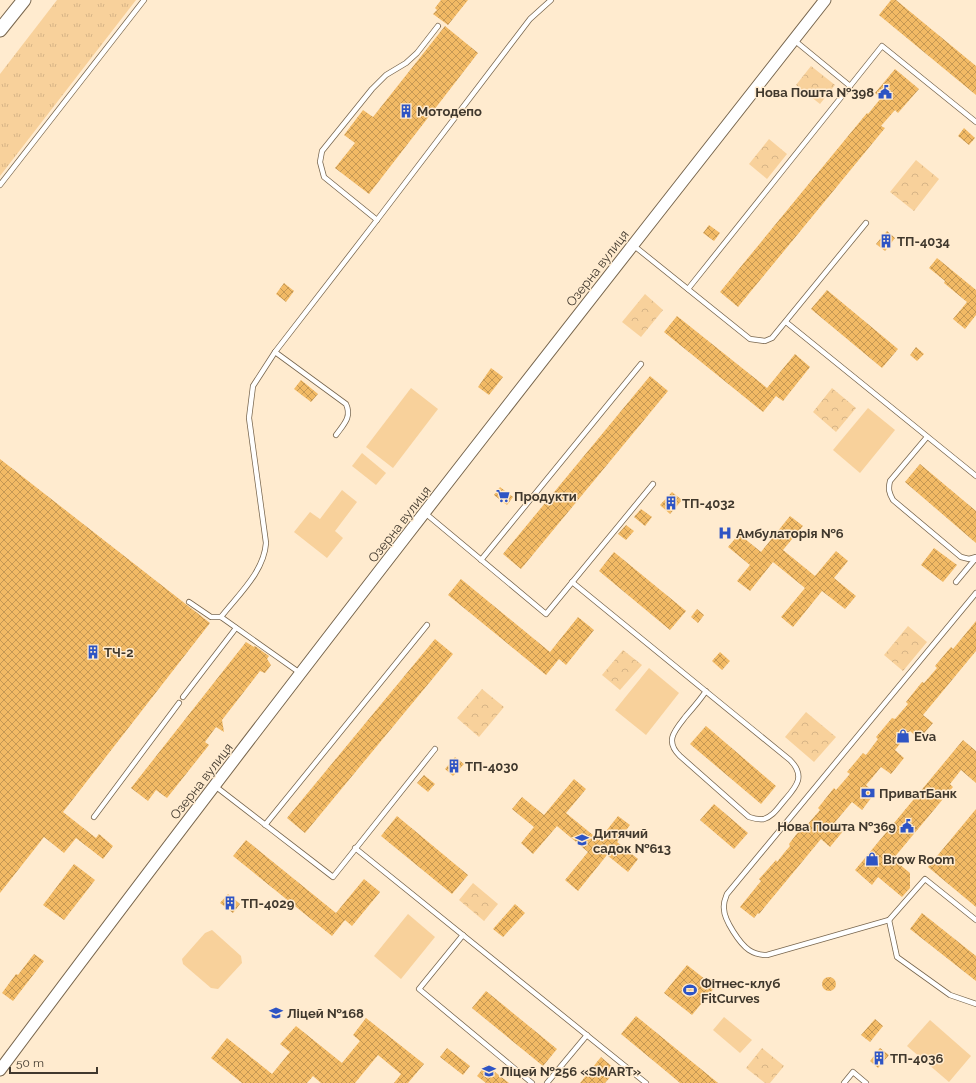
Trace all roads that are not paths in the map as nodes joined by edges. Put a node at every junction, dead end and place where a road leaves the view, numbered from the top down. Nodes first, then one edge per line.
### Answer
1 (24, 0) edge
2 (144, 0) edge
3 (551, 0) edge
4 (825, 0) edge
5 (438, 26) dead end
6 (0, 30) edge
7 (794, 40) junction
8 (850, 86) junction
9 (976, 122) edge
10 (0, 185) edge
11 (377, 220) junction
12 (866, 223) dead end
13 (633, 245) junction
14 (688, 289) junction
15 (786, 322) junction
16 (275, 352) junction
17 (641, 364) dead end
18 (336, 435) dead end
19 (927, 437) junction
20 (976, 476) edge
21 (653, 484) dead end
22 (425, 513) junction
23 (976, 558) edge
24 (481, 560) junction
25 (572, 582) junction
26 (956, 582) dead end
27 (976, 593) edge
28 (189, 602) dead end
29 (221, 617) junction
30 (427, 625) dead end
31 (236, 628) junction
32 (301, 674) junction
33 (706, 692) junction
34 (184, 697) dead end
35 (179, 703) dead end
36 (436, 748) dead end
37 (215, 786) junction
38 (94, 817) dead end
39 (265, 825) junction
40 (355, 848) junction
41 (889, 920) junction
42 (976, 920) edge
43 (463, 935) junction
44 (976, 1004) edge
45 (586, 1035) junction
46 (0, 1070) edge
47 (532, 1083) edge
48 (547, 1083) edge
49 (646, 1083) edge
50 (844, 1083) edge
51 (866, 1083) edge

1 - 6 main road
2 - 10 lane
3 - 11 lane
4 - 7 street, Озерна вулиця
5 - 11 lane
7 - 8 lane
7 - 13 street, Озерна вулиця
8 - 9 lane
8 - 14 lane
11 - 16 lane
12 - 15 lane
13 - 14 lane
13 - 22 street, Озерна вулиця
14 - 15 lane
15 - 19 lane
16 - 18 lane
16 - 29 lane
17 - 24 lane
19 - 20 lane
19 - 23 lane
21 - 25 lane
22 - 24 lane
22 - 32 street, Озерна вулиця
23 - 26 lane
24 - 25 lane
25 - 33 lane
27 - 41 lane
28 - 29 lane
29 - 31 lane
30 - 39 lane
31 - 32 lane
31 - 34 lane
32 - 37 street, Озерна вулиця
33 - 33 lane
35 - 38 lane
36 - 40 lane
37 - 39 lane
37 - 46 street, Озерна вулиця
39 - 40 lane
40 - 43 lane
41 - 42 lane
41 - 44 lane
43 - 45 lane
43 - 47 lane
45 - 48 lane
45 - 49 lane
50 - 51 lane

